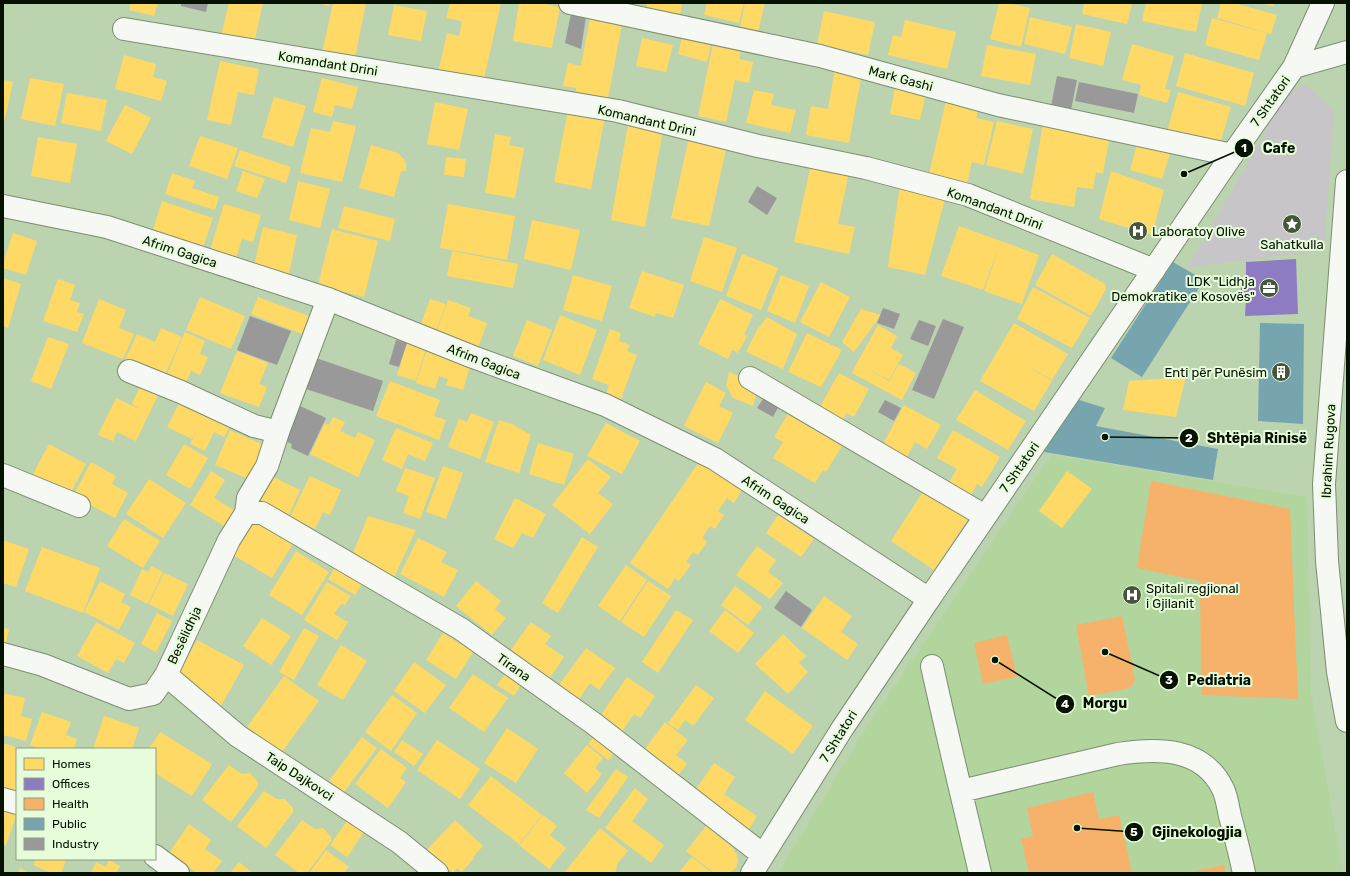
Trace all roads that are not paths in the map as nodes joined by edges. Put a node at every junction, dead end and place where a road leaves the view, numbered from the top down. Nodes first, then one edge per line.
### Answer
1 (570, 3) edge
2 (1323, 3) edge
3 (124, 29) dead end
4 (1347, 52) edge
5 (1294, 67) junction
6 (1232, 155) junction
7 (1347, 181) edge
8 (3, 206) edge
9 (1154, 270) junction
10 (328, 299) junction
11 (129, 371) dead end
12 (750, 378) dead end
13 (278, 432) junction
14 (3, 476) edge
15 (79, 506) dead end
16 (246, 513) junction
17 (985, 516) junction
18 (929, 599) junction
19 (3, 654) edge
20 (932, 666) dead end
21 (166, 675) junction
22 (1347, 721) edge
23 (961, 791) junction
24 (3, 799) edge
25 (16, 803) edge
26 (763, 855) junction
27 (156, 857) edge
28 (178, 873) edge
29 (437, 873) edge
30 (752, 873) edge
31 (980, 873) edge
32 (1244, 873) edge

1 - 6 street, Mark Gashi
2 - 5 street, 7 Shtatori
3 - 9 street, Komandant Drini
4 - 5 street, 7 Shtatori
5 - 6 street, 7 Shtatori
6 - 9 street, 7 Shtatori
7 - 22 street, Ibrahim Rugova
8 - 10 street, Afrim Gagica
9 - 17 street, 7 Shtatori
10 - 13 street, Besëlidhja
10 - 18 street, Afrim Gagica
11 - 13 street
12 - 17 street
13 - 16 street, Besëlidhja
14 - 15 street
16 - 21 street, Besëlidhja
16 - 26 street, Tirana
17 - 18 street, 7 Shtatori
18 - 26 street, 7 Shtatori
19 - 21 street, Besëlidhja
20 - 23 street
21 - 29 street, Taip Dajkovci
23 - 31 street
23 - 32 street
24 - 25 street
26 - 30 street, 7 Shtatori
27 - 28 street

